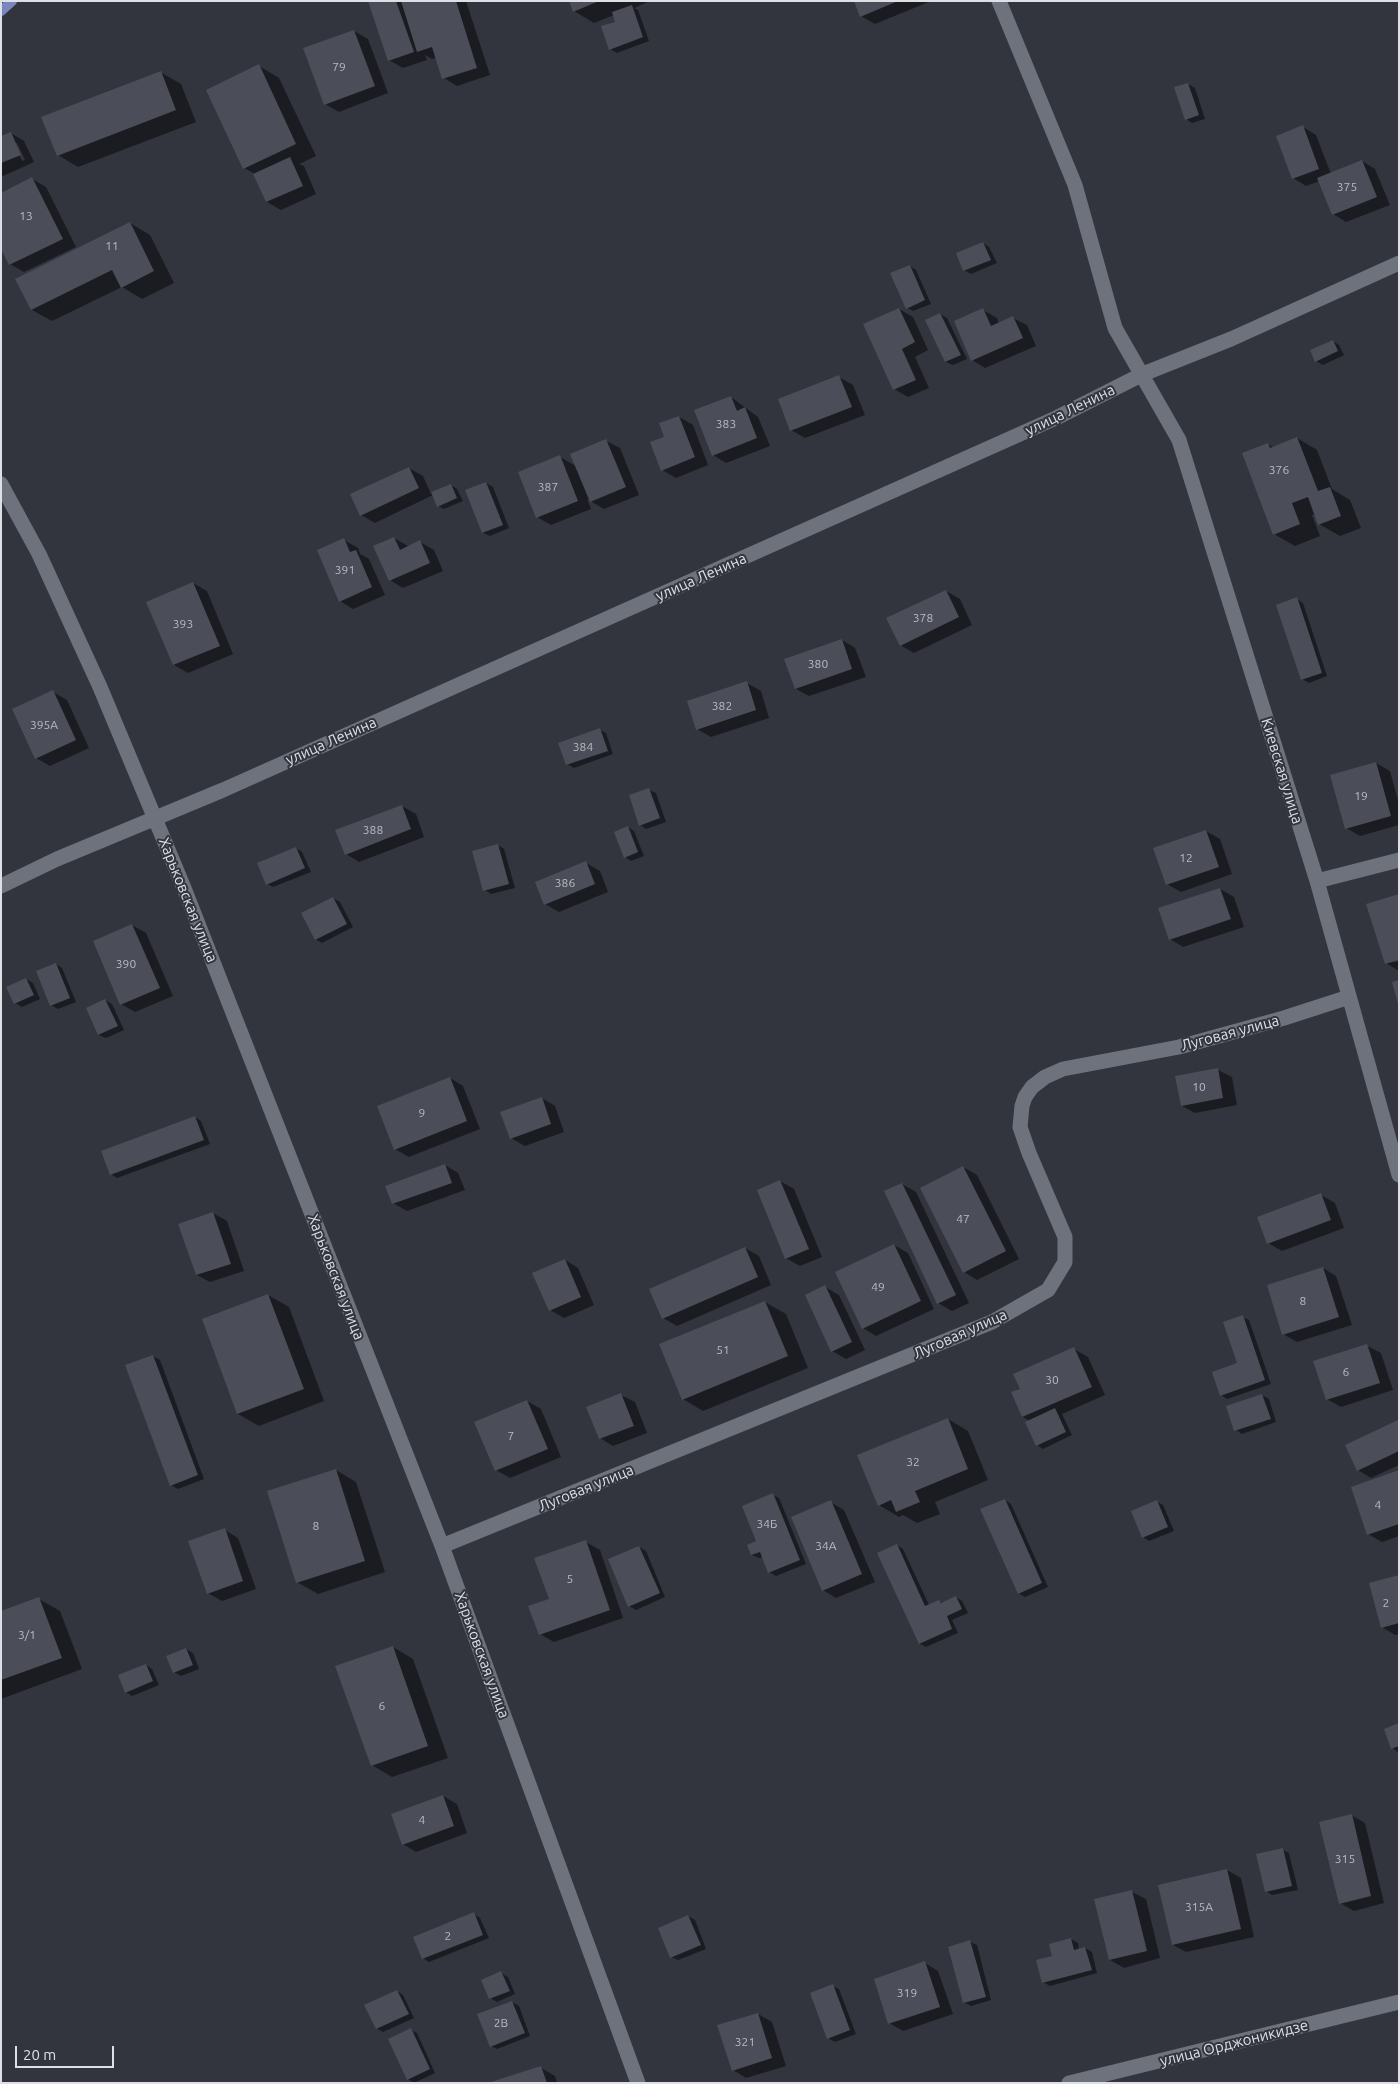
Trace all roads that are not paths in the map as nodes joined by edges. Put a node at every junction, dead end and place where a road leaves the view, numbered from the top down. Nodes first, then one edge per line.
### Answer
1 (998, 1) edge
2 (1399, 264) edge
3 (1143, 374) junction
4 (1, 484) edge
5 (155, 818) junction
6 (1399, 860) edge
7 (1317, 881) junction
8 (1, 886) edge
9 (1349, 997) junction
10 (1399, 1175) edge
11 (442, 1546) junction
12 (1399, 2002) edge
13 (638, 2083) edge
14 (1069, 2083) edge

1 - 3 street, Киевская улица
2 - 3 street, улица Ленина
3 - 5 street, улица Ленина
3 - 7 street, Киевская улица
4 - 5 street, Харьковская улица
5 - 8 street, улица Ленина
5 - 11 street, Харьковская улица
6 - 7 street
7 - 9 street, Киевская улица
9 - 10 street, Киевская улица
9 - 11 street, Луговая улица
11 - 13 street, Харьковская улица
12 - 14 street, улица Орджоникидзе

